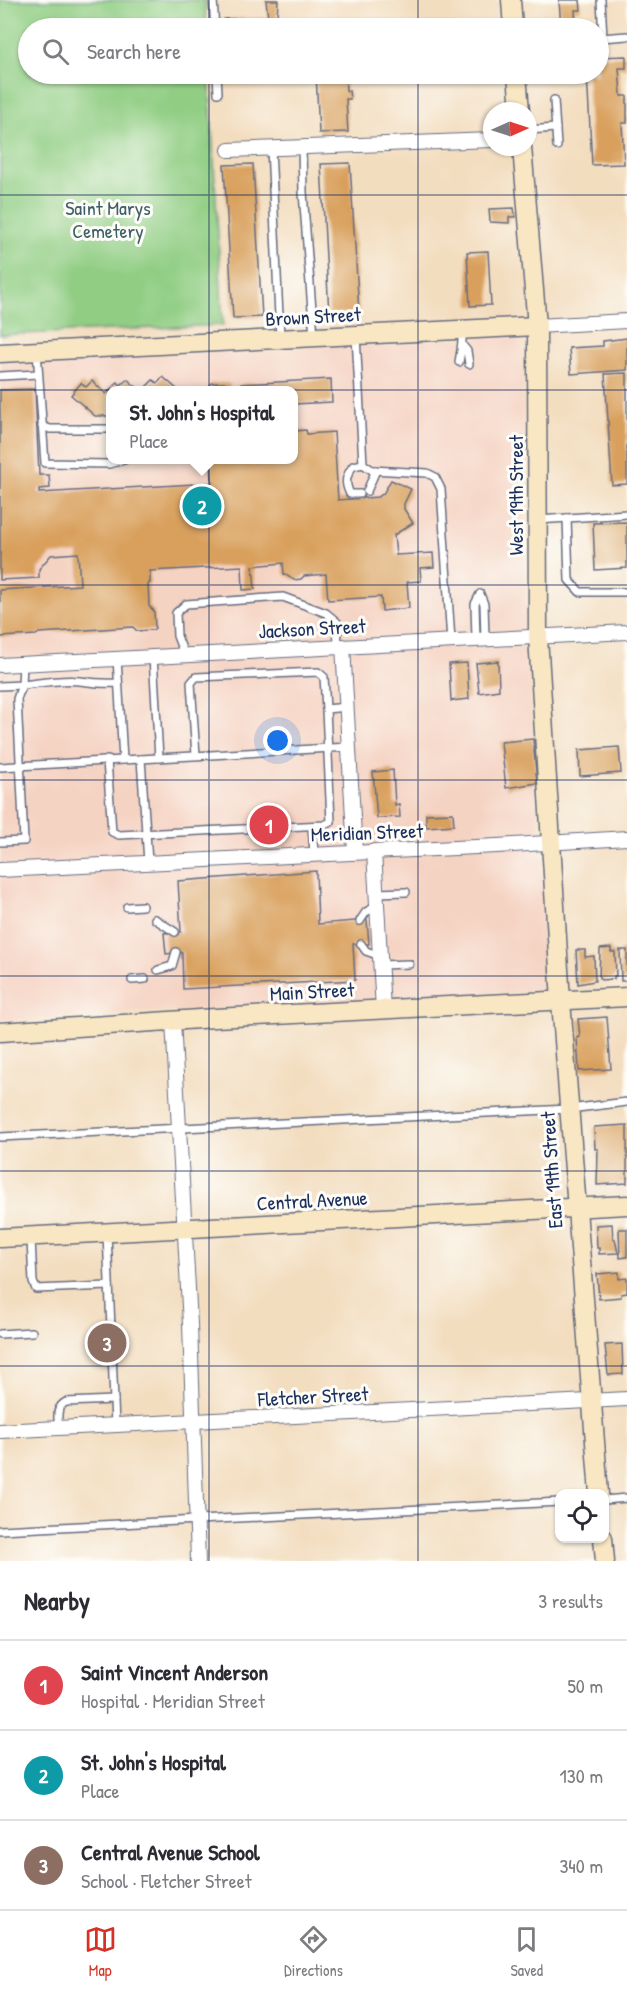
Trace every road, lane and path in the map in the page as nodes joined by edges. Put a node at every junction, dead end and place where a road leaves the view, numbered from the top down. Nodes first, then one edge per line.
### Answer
1 (213, 0) edge
2 (511, 0) edge
3 (601, 0) edge
4 (214, 18) edge
5 (512, 18) edge
6 (601, 18) edge
7 (627, 36) edge
8 (609, 37) edge
9 (218, 84) edge
10 (518, 84) edge
11 (218, 93) dead end
12 (554, 100) dead end
13 (519, 102) edge
14 (556, 128) junction
15 (537, 129) edge
16 (483, 140) edge
17 (557, 146) dead end
18 (302, 147) junction
19 (271, 148) junction
20 (229, 150) dead end
21 (523, 156) edge
22 (627, 321) edge
23 (537, 326) junction
24 (356, 336) junction
25 (314, 338) junction
26 (463, 338) junction
27 (280, 340) junction
28 (36, 351) junction
29 (0, 353) edge
30 (459, 362) dead end
31 (468, 364) dead end
32 (38, 374) junction
33 (0, 376) edge
34 (42, 426) junction
35 (106, 429) edge
36 (106, 464) edge
37 (363, 464) junction
38 (376, 471) junction
39 (627, 514) edge
40 (567, 518) junction
41 (538, 520) junction
42 (627, 592) edge
43 (627, 632) edge
44 (538, 637) junction
45 (480, 639) junction
46 (451, 641) junction
47 (340, 646) junction
48 (184, 654) junction
49 (153, 656) junction
50 (117, 658) junction
51 (23, 663) junction
52 (0, 665) edge
53 (118, 683) junction
54 (22, 685) junction
55 (0, 686) edge
56 (347, 707) junction
57 (326, 709) junction
58 (349, 747) junction
59 (328, 748) junction
60 (196, 755) junction
61 (159, 758) junction
62 (141, 759) junction
63 (107, 760) junction
64 (123, 760) junction
65 (21, 765) junction
66 (0, 767) edge
67 (312, 826) junction
68 (146, 834) junction
69 (627, 838) edge
70 (0, 842) edge
71 (550, 843) junction
72 (374, 851) junction
73 (355, 852) junction
74 (314, 854) junction
75 (148, 862) junction
76 (0, 870) edge
77 (406, 891) dead end
78 (377, 899) junction
79 (142, 906) dead end
80 (127, 907) dead end
81 (155, 919) dead end
82 (360, 921) dead end
83 (175, 932) dead end
84 (361, 944) dead end
85 (176, 952) dead end
86 (380, 961) junction
87 (409, 964) dead end
88 (158, 970) dead end
89 (145, 979) dead end
90 (132, 980) dead end
91 (627, 998) edge
92 (561, 1001) junction
93 (383, 1010) junction
94 (173, 1021) junction
95 (0, 1032) edge
96 (627, 1102) edge
97 (569, 1109) junction
98 (179, 1129) junction
99 (0, 1137) edge
100 (627, 1205) edge
101 (577, 1208) junction
102 (184, 1229) junction
103 (107, 1233) junction
104 (31, 1236) junction
105 (0, 1238) edge
106 (109, 1286) junction
107 (32, 1332) dead end
108 (0, 1334) edge
109 (627, 1399) edge
110 (114, 1400) junction
111 (591, 1401) junction
112 (192, 1421) junction
113 (115, 1426) junction
114 (59, 1428) junction
115 (0, 1431) edge
116 (599, 1489) edge
117 (627, 1498) edge
118 (609, 1500) edge
119 (555, 1502) edge
120 (197, 1521) junction
121 (0, 1530) edge
122 (603, 1543) edge
123 (198, 1561) edge
124 (605, 1561) edge

1 - 4 lane
2 - 5 street
3 - 6 lane
7 - 8 lane
9 - 11 lane
10 - 13 street
12 - 14 lane
14 - 15 lane
14 - 17 lane
16 - 18 street
18 - 19 street
18 - 25 lane
19 - 20 street
19 - 27 lane
21 - 23 street, West 19th Street
22 - 23 street, Brown Street
23 - 26 street, Brown Street
23 - 41 street, West 19th Street
24 - 25 street, Brown Street
24 - 26 street, Brown Street
24 - 37 lane
25 - 27 street, Brown Street
26 - 30 lane
26 - 31 lane
27 - 28 street, Brown Street
28 - 29 street, Brown Street
28 - 32 lane
32 - 33 lane
32 - 34 lane
34 - 35 lane
34 - 36 lane
37 - 38 lane
37 - 38 lane
38 - 46 lane
39 - 40 lane
40 - 41 lane
40 - 42 lane
41 - 44 street, West 19th Street
43 - 44 street, Jackson Street
44 - 45 street, Jackson Street
44 - 71 street, West 19th Street
45 - 45 lane
45 - 46 street, Jackson Street
46 - 47 street, Jackson Street
47 - 48 street, Jackson Street
47 - 48 lane
47 - 56 street
48 - 49 street, Jackson Street
49 - 50 street, Jackson Street
49 - 61 lane
50 - 51 street, Jackson Street
50 - 53 lane
51 - 52 street, Jackson Street
51 - 54 lane
53 - 54 lane
53 - 64 lane
54 - 55 lane
54 - 65 lane
56 - 57 lane
56 - 58 street
57 - 59 lane
57 - 60 lane
58 - 59 lane
58 - 73 street
59 - 60 lane
59 - 67 lane
60 - 61 lane
61 - 62 lane
62 - 64 lane
62 - 68 lane
63 - 64 lane
63 - 65 lane
63 - 68 lane
65 - 66 lane
65 - 70 lane
67 - 68 lane
67 - 74 lane
68 - 75 lane
69 - 71 street, Meridian Street
71 - 72 street, Meridian Street
71 - 92 street, East 19th Street
72 - 73 street, Meridian Street
72 - 78 street
73 - 74 street, Meridian Street
74 - 75 street, Meridian Street
75 - 76 street, Meridian Street
77 - 78 lane
78 - 82 lane
78 - 86 street
79 - 80 lane
81 - 83 lane
84 - 86 lane
85 - 88 lane
86 - 87 lane
86 - 93 street
89 - 90 lane
91 - 92 street, Main Street
92 - 93 street, Main Street
92 - 97 street, East 19th Street
93 - 94 street, Main Street
94 - 95 street, Main Street
94 - 98 street
96 - 97 lane
97 - 98 lane
97 - 101 street, East 19th Street
98 - 99 lane
98 - 102 street
100 - 101 street, Central Avenue
101 - 102 street, Central Avenue
101 - 111 street, East 19th Street
102 - 103 street, Central Avenue
102 - 112 street
103 - 104 street, Central Avenue
103 - 106 lane
104 - 105 street, Central Avenue
104 - 106 lane
106 - 110 lane
107 - 108 lane
109 - 111 street, Fletcher Street
110 - 113 lane
110 - 114 lane
111 - 112 street, Fletcher Street
111 - 116 street, East 19th Street
112 - 113 street, Fletcher Street
112 - 120 street
113 - 114 street, Fletcher Street
114 - 115 street, Fletcher Street
117 - 118 lane
119 - 120 lane
120 - 121 lane
120 - 123 street
122 - 124 street

